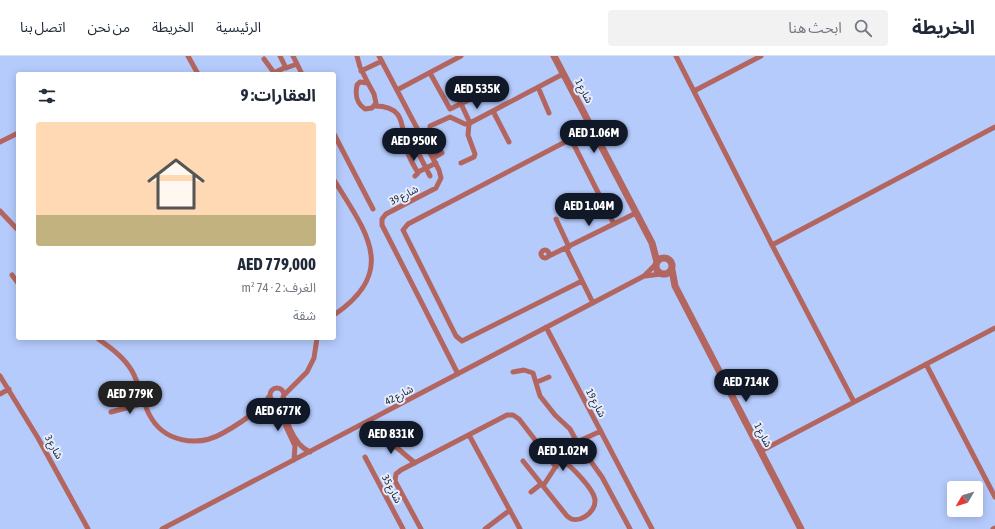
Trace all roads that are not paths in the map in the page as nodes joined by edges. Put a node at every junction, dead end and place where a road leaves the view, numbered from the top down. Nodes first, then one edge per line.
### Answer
1 (188, 56) edge
2 (280, 56) edge
3 (293, 56) edge
4 (357, 56) edge
5 (461, 56) edge
6 (554, 56) edge
7 (676, 56) edge
8 (761, 56) edge
9 (380, 58) edge
10 (264, 59) dead end
11 (297, 64) junction
12 (286, 67) junction
13 (362, 71) junction
14 (197, 72) edge
15 (274, 72) edge
16 (278, 72) edge
17 (301, 72) edge
18 (430, 73) junction
19 (563, 74) junction
20 (368, 83) junction
21 (357, 85) junction
22 (538, 87) junction
23 (397, 90) junction
24 (694, 91) junction
25 (456, 93) dead end
26 (477, 96) dead end
27 (461, 104) junction
28 (374, 106) junction
29 (493, 111) junction
30 (549, 113) dead end
31 (469, 123) junction
32 (995, 127) edge
33 (16, 133) edge
34 (336, 138) edge
35 (412, 141) dead end
36 (0, 142) edge
37 (509, 142) dead end
38 (433, 158) junction
39 (436, 163) junction
40 (461, 163) dead end
41 (426, 168) junction
42 (430, 176) dead end
43 (336, 183) edge
44 (373, 209) dead end
45 (0, 211) edge
46 (636, 213) junction
47 (556, 219) dead end
48 (614, 224) junction
49 (16, 228) edge
50 (652, 242) junction
51 (772, 245) junction
52 (567, 247) junction
53 (549, 256) dead end
54 (665, 258) junction
55 (657, 263) junction
56 (672, 270) junction
57 (662, 274) junction
58 (12, 275) dead end
59 (644, 276) junction
60 (16, 280) edge
61 (582, 282) junction
62 (675, 286) junction
63 (593, 303) junction
64 (336, 314) edge
65 (546, 327) junction
66 (995, 328) edge
67 (99, 340) edge
68 (317, 340) edge
69 (926, 364) junction
70 (513, 372) dead end
71 (458, 374) junction
72 (0, 376) edge
73 (550, 377) dead end
74 (537, 382) junction
75 (291, 387) junction
76 (9, 389) junction
77 (281, 389) junction
78 (0, 394) edge
79 (284, 396) junction
80 (272, 399) junction
81 (854, 402) junction
82 (145, 403) junction
83 (111, 412) dead end
84 (601, 431) junction
85 (469, 435) junction
86 (400, 440) dead end
87 (577, 442) junction
88 (761, 451) junction
89 (310, 452) junction
90 (563, 453) junction
91 (365, 457) dead end
92 (549, 458) junction
93 (294, 460) junction
94 (523, 460) dead end
95 (562, 460) junction
96 (415, 463) junction
97 (556, 467) junction
98 (542, 485) junction
99 (531, 492) dead end
100 (995, 497) edge
101 (510, 510) junction
102 (88, 529) edge
103 (162, 529) edge
104 (403, 529) edge
105 (421, 529) edge
106 (485, 529) edge
107 (520, 529) edge
108 (630, 529) edge
109 (652, 529) edge
110 (801, 529) edge

1 - 14 street
2 - 12 street
3 - 11 street
4 - 13 street
5 - 18 street
6 - 19 street, شارع 1
7 - 24 street
8 - 24 street
9 - 13 street
9 - 23 street, شارع 39
10 - 15 street
11 - 12 street
11 - 17 street
12 - 16 street
13 - 20 street
13 - 21 street
18 - 23 street
18 - 27 street
19 - 22 street
19 - 46 street, شارع 1
20 - 21 street
20 - 28 street
21 - 28 street
22 - 29 street
22 - 30 street
23 - 38 street, شارع 39
24 - 51 street
25 - 27 street
26 - 27 street
27 - 31 street
28 - 41 street
29 - 31 street
29 - 37 street
31 - 38 street
31 - 40 street
32 - 51 street
33 - 36 street
34 - 44 street
35 - 41 street
38 - 39 street, شارع 39
39 - 41 street
39 - 71 street, شارع 39
41 - 42 street
43 - 64 street
45 - 49 street
46 - 48 street
46 - 50 street, شارع 1
47 - 52 street
48 - 52 street
48 - 61 street
50 - 54 street, شارع 1
50 - 55 street, شارع 1
51 - 81 street
52 - 53 street
52 - 61 street
54 - 55 street
54 - 56 street
55 - 57 street
55 - 59 street, شارع 42
56 - 57 street
56 - 62 street, شارع 1
57 - 59 street, شارع 42
57 - 62 street, شارع 1
58 - 60 street
59 - 63 street, شارع 42
61 - 63 street
62 - 88 street, شارع 1
63 - 65 street, شارع 42
65 - 71 street, شارع 42
65 - 84 street, شارع 19
66 - 69 street
67 - 82 street
68 - 75 street
69 - 81 street
69 - 100 street
70 - 74 street
71 - 89 street, شارع 42
72 - 76 street, شارع 3
73 - 74 street
74 - 87 street
75 - 77 street
75 - 79 street
76 - 78 street
76 - 102 street, شارع 3
77 - 79 street
77 - 80 street
79 - 80 street
79 - 89 street
80 - 82 street
80 - 93 street
81 - 88 street
82 - 83 street
84 - 87 street
84 - 109 street, شارع 19
85 - 92 street
85 - 96 street
85 - 101 street
86 - 96 street
87 - 90 street
87 - 108 street
88 - 110 street, شارع 1
89 - 93 street, شارع 42
90 - 92 street
90 - 95 street
91 - 104 street, شارع 35
92 - 97 street
93 - 103 street, شارع 42
94 - 98 street
95 - 97 street
95 - 98 street
96 - 105 street
97 - 98 street
98 - 99 street
101 - 106 street
101 - 107 street

